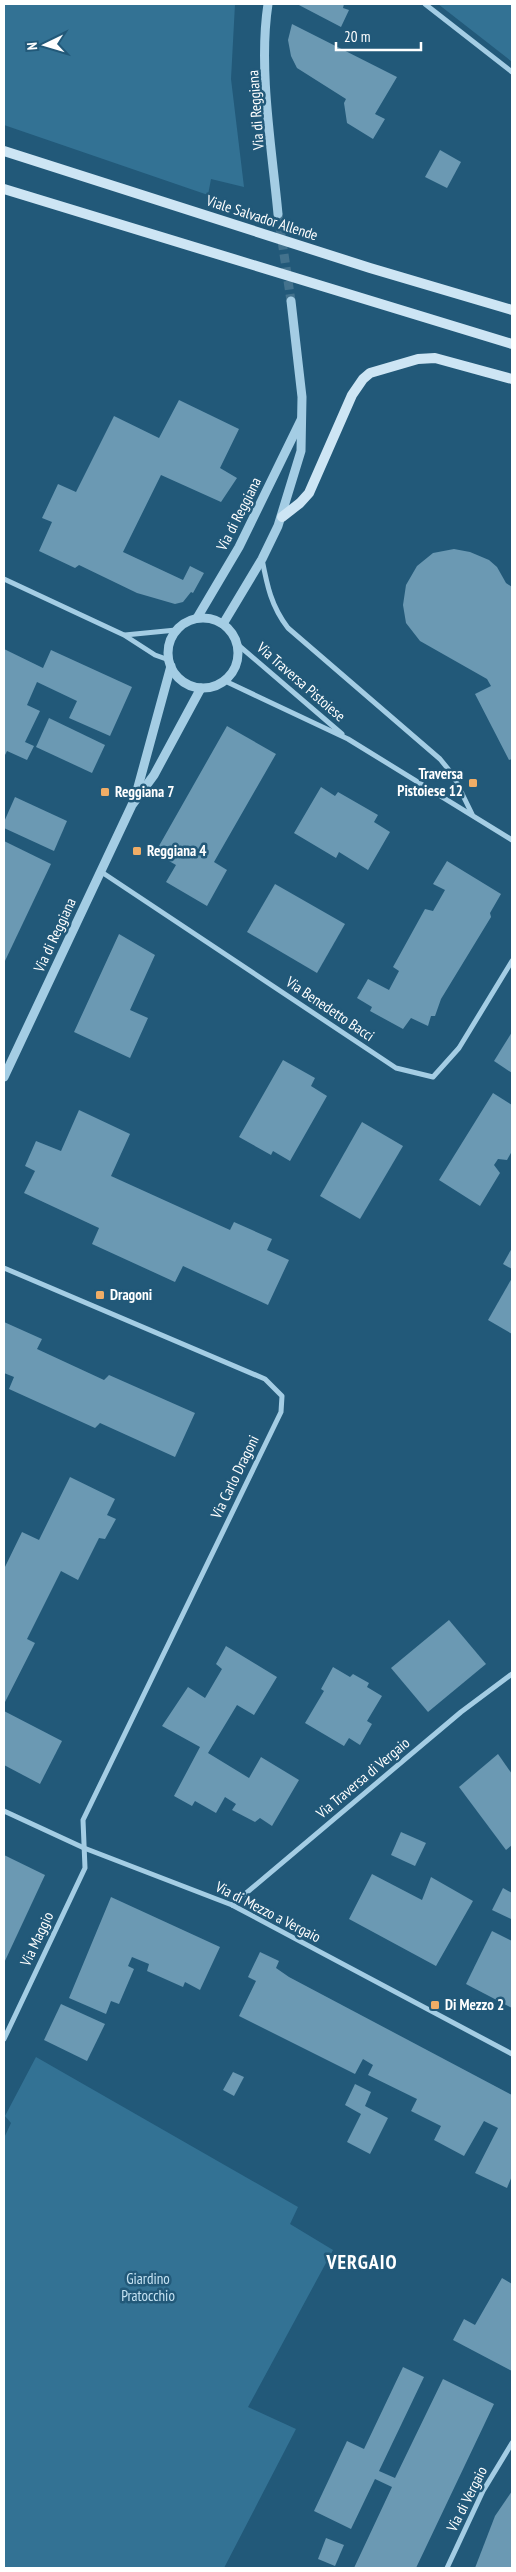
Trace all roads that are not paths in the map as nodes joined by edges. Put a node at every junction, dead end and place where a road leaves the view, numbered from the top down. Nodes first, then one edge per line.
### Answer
1 (268, 4) edge
2 (425, 4) edge
3 (512, 72) edge
4 (4, 151) edge
5 (4, 189) edge
6 (278, 214) tunnel mouth
7 (291, 301) tunnel mouth
8 (512, 310) edge
9 (512, 344) edge
10 (512, 379) edge
11 (302, 420) junction
12 (282, 517) junction
13 (262, 559) junction
14 (4, 579) edge
15 (197, 618) junction
16 (224, 624) junction
17 (176, 630) junction
18 (124, 635) junction
19 (237, 644) junction
20 (170, 663) junction
21 (225, 681) junction
22 (201, 688) junction
23 (348, 739) junction
24 (132, 805) junction
25 (472, 814) junction
26 (512, 840) edge
27 (100, 871) junction
28 (512, 961) edge
29 (4, 1077) edge
30 (4, 1268) edge
31 (512, 1674) edge
32 (4, 1811) edge
33 (84, 1848) junction
34 (232, 1905) junction
35 (4, 2039) edge
36 (512, 2054) edge
37 (512, 2443) edge
38 (447, 2568) edge

1 - 6 street, Via di Reggiana
2 - 3 street
4 - 8 main road, Viale Salvador Allende
5 - 9 main road
7 - 11 street, Via di Reggiana
10 - 12 main road
11 - 12 street, Via di Reggiana
11 - 15 street, Via di Reggiana
12 - 13 street, Via di Reggiana
13 - 16 street, Via di Reggiana
13 - 25 street
14 - 18 street
15 - 16 street
15 - 17 street, Via di Reggiana
16 - 19 street
17 - 18 street
17 - 20 street, Via di Reggiana
18 - 20 street
19 - 21 street
19 - 23 street, Via Traversa Pistoiese
20 - 22 street
20 - 24 street, Via di Reggiana
21 - 22 street
21 - 23 street, Via Traversa Pistoiese
22 - 24 street, Via di Reggiana
23 - 25 street, Via Traversa Pistoiese
24 - 27 street, Via di Reggiana
25 - 26 street, Via Traversa Pistoiese
27 - 28 street, Via Benedetto Bacci
27 - 29 street, Via di Reggiana
30 - 33 street, Via Carlo Dragoni
31 - 34 street, Via Traversa di Vergaio
32 - 33 street, Via di Mezzo a Vergaio
33 - 34 street, Via di Mezzo a Vergaio
33 - 35 street, Via Maggio
34 - 36 street, Via di Mezzo a Vergaio
37 - 38 street, Via di Vergaio

